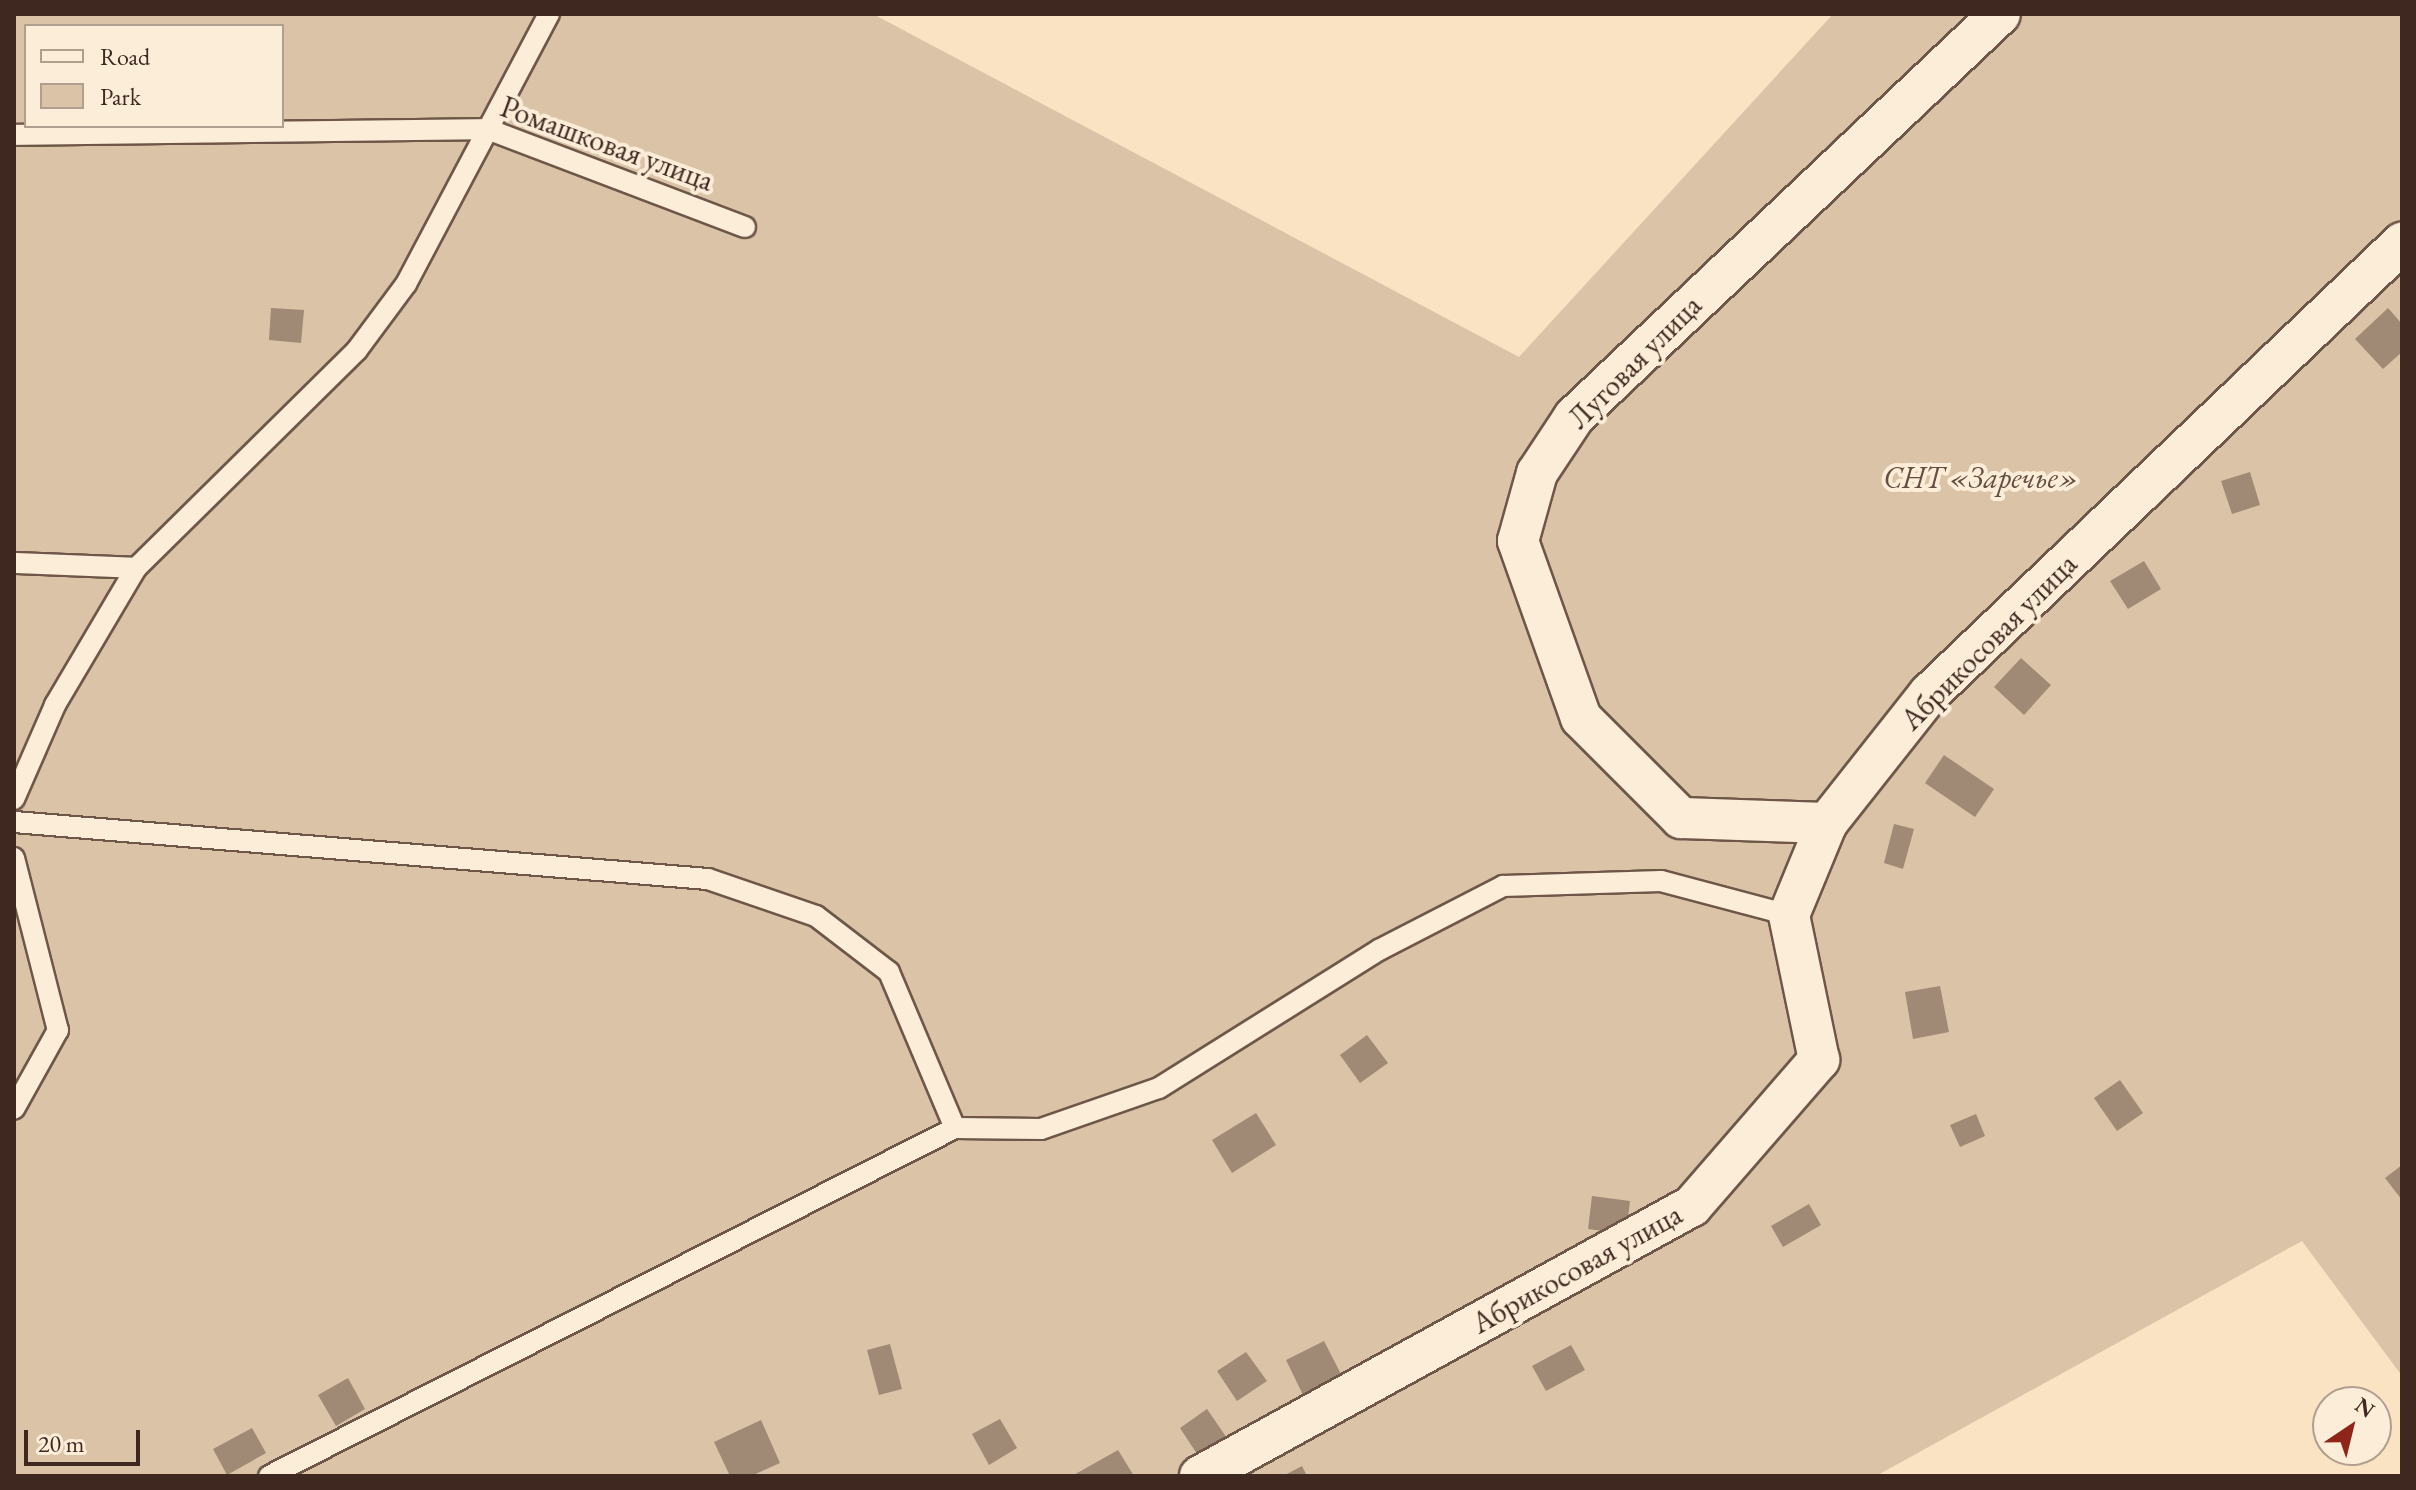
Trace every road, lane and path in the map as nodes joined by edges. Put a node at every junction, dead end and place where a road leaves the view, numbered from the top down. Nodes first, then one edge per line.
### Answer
1 (549, 14) edge
2 (2000, 14) edge
3 (487, 129) junction
4 (14, 135) edge
5 (745, 227) dead end
6 (2402, 243) edge
7 (14, 563) edge
8 (136, 568) junction
9 (14, 799) edge
10 (14, 822) edge
11 (1827, 823) junction
12 (14, 858) edge
13 (1789, 915) junction
14 (14, 1109) edge
15 (955, 1128) junction
16 (269, 1476) edge
17 (1200, 1476) edge

1 - 3 lane
2 - 11 street, Луговая улица
3 - 4 lane, Ромашковая улица
3 - 5 lane, Ромашковая улица
3 - 8 lane
6 - 11 street, Абрикосовая улица
7 - 8 lane
8 - 9 lane
10 - 15 lane
11 - 13 street, Абрикосовая улица
12 - 14 lane
13 - 15 lane
13 - 17 street, Абрикосовая улица
15 - 16 lane

